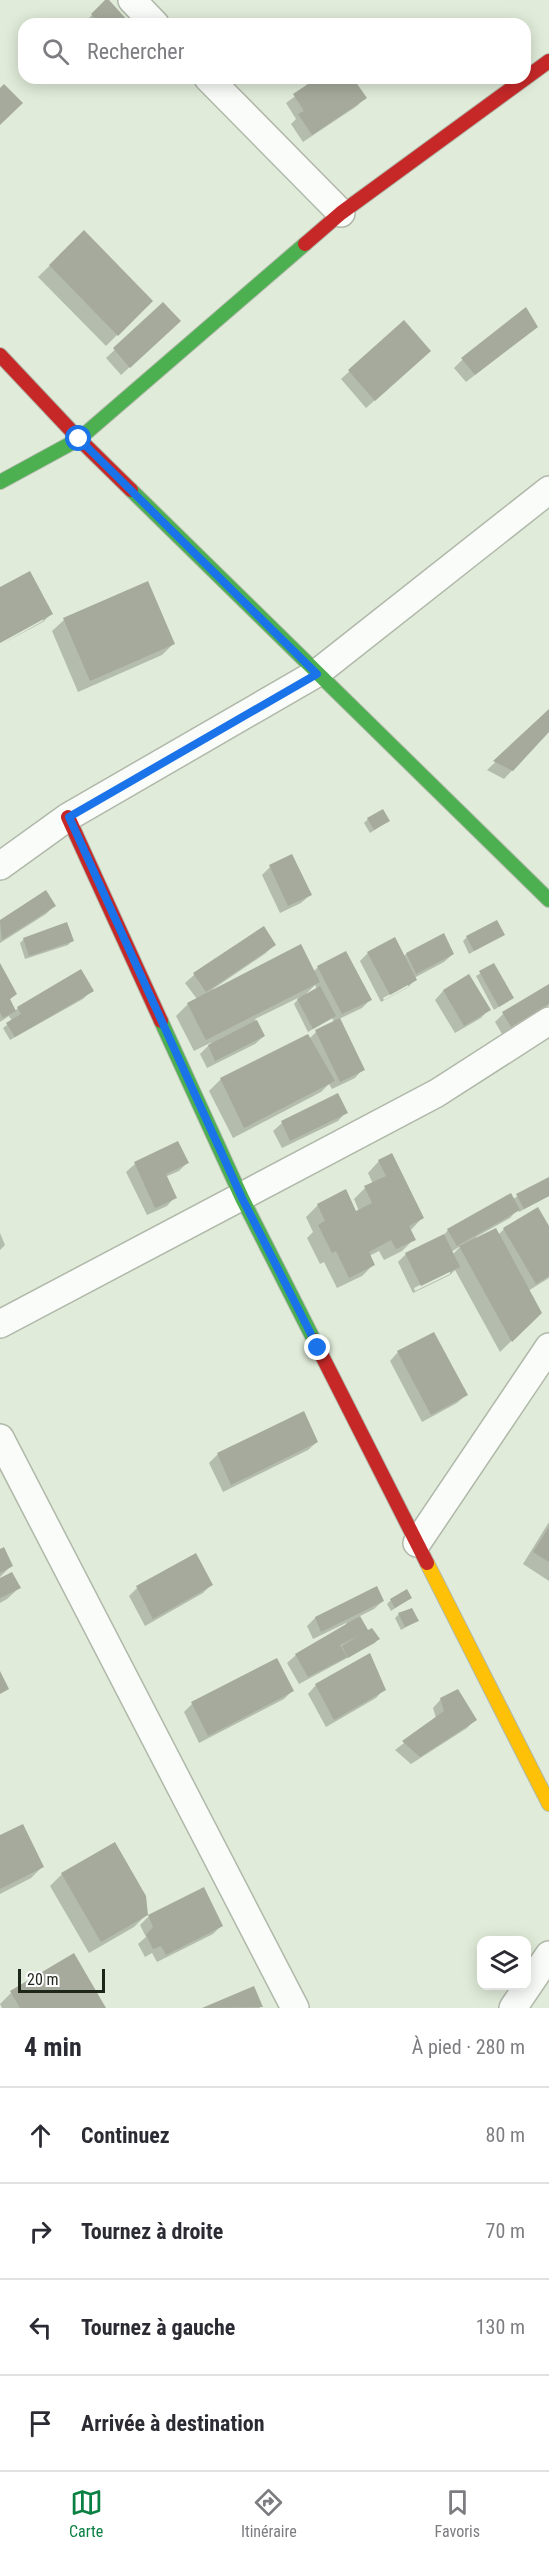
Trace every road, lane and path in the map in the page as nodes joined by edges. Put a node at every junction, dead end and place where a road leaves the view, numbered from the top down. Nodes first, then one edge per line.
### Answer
1 (135, 1) edge
2 (150, 18) edge
3 (549, 61) edge
4 (531, 74) edge
5 (214, 84) edge
6 (518, 84) edge
7 (341, 213) junction
8 (0, 355) edge
9 (79, 439) junction
10 (0, 482) edge
11 (549, 490) edge
12 (317, 674) junction
13 (69, 817) junction
14 (0, 866) edge
15 (549, 900) edge
16 (549, 1021) edge
17 (242, 1198) junction
18 (0, 1324) edge
19 (549, 1347) edge
20 (0, 1438) edge
21 (417, 1542) junction
22 (549, 1804) edge
23 (549, 1955) edge
24 (295, 2008) edge
25 (513, 2008) edge

1 - 2 street
3 - 4 street
5 - 7 street
6 - 7 street
7 - 9 street
8 - 9 street
9 - 10 street
9 - 12 street
11 - 12 street
12 - 13 street
12 - 15 street
13 - 14 street
13 - 17 street
16 - 17 street
17 - 18 street
17 - 21 street
19 - 21 street
20 - 24 street
21 - 22 street
23 - 25 street

